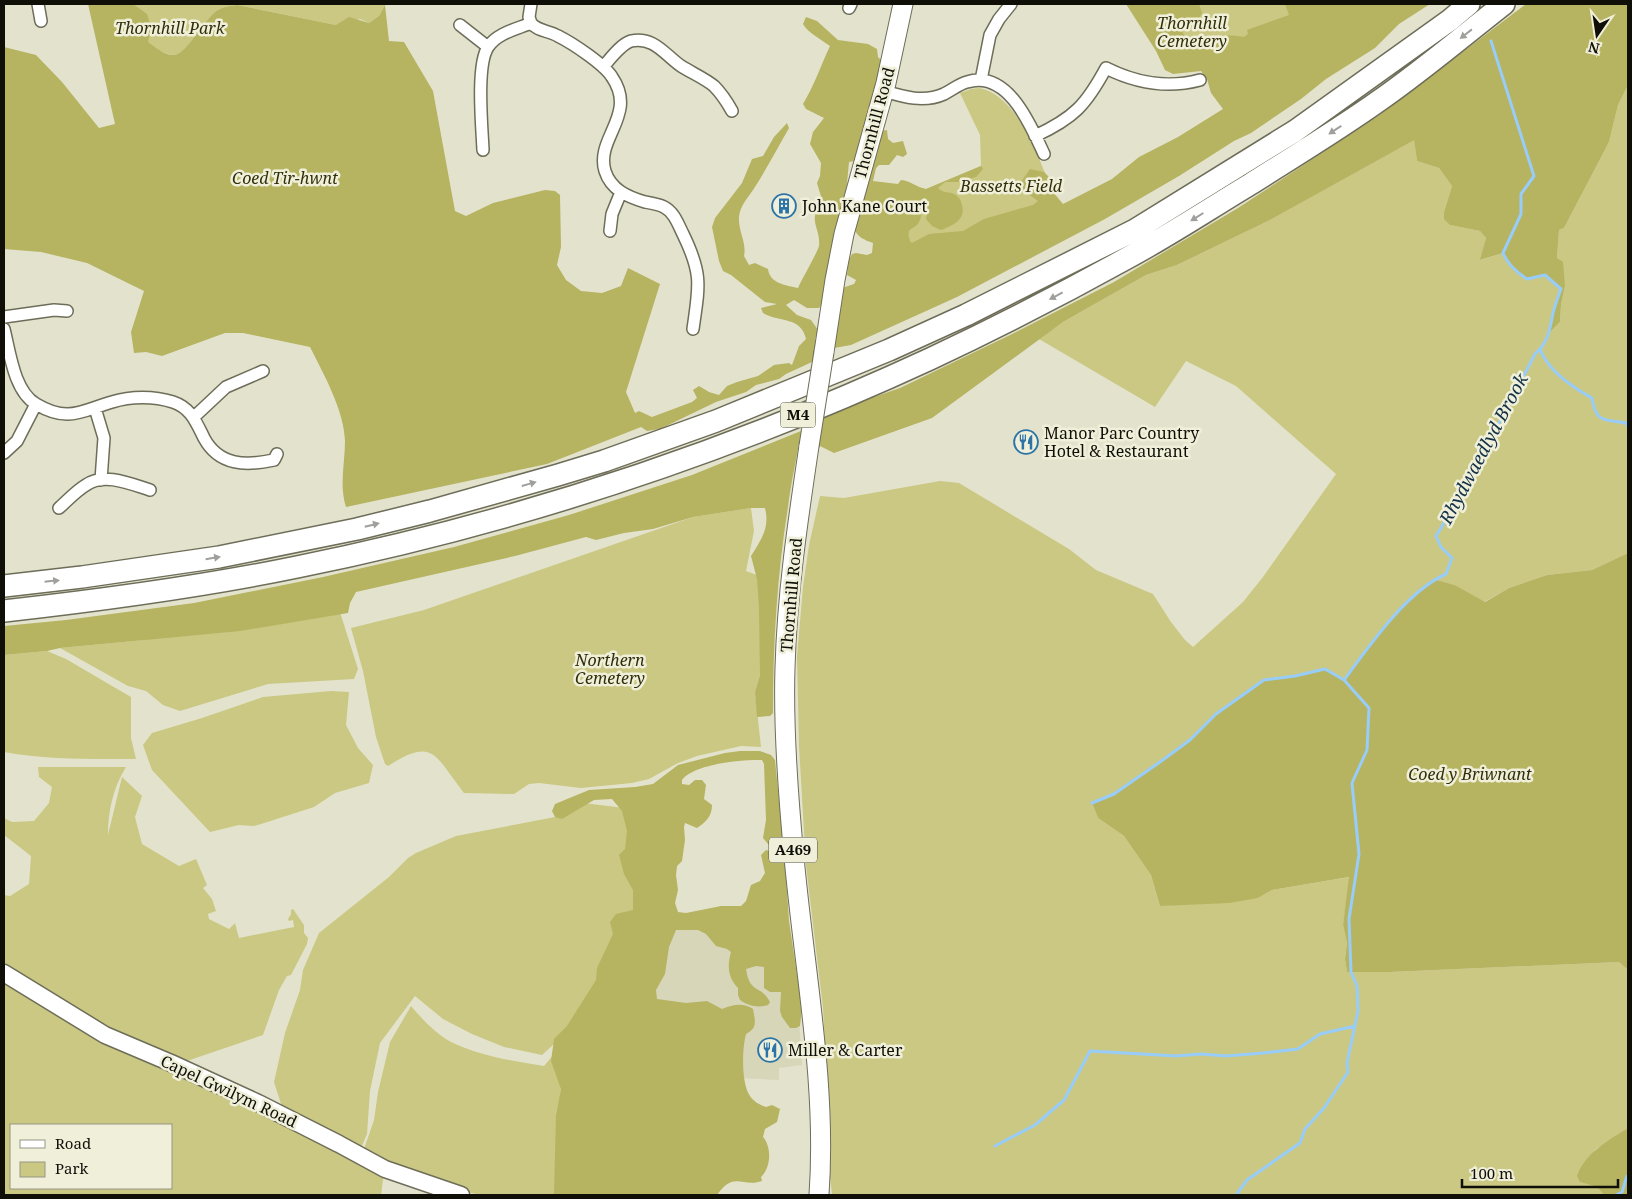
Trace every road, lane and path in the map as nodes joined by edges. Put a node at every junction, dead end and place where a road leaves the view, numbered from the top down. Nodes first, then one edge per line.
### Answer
1 (38, 4) edge
2 (531, 4) edge
3 (903, 4) edge
4 (1011, 4) edge
5 (1469, 4) edge
6 (1504, 4) edge
7 (41, 21) dead end
8 (531, 23) junction
9 (460, 25) dead end
10 (488, 47) junction
11 (603, 67) junction
12 (981, 80) junction
13 (1200, 80) dead end
14 (884, 91) junction
15 (732, 112) dead end
16 (1035, 136) junction
17 (483, 150) dead end
18 (1044, 154) dead end
19 (621, 192) junction
20 (610, 231) dead end
21 (67, 311) dead end
22 (4, 317) edge
23 (4, 329) edge
24 (693, 330) dead end
25 (263, 370) dead end
26 (36, 404) junction
27 (95, 408) junction
28 (194, 417) junction
29 (4, 453) edge
30 (277, 454) dead end
31 (101, 480) junction
32 (150, 490) dead end
33 (59, 508) dead end
34 (4, 586) edge
35 (4, 611) edge
36 (4, 974) edge
37 (461, 1195) edge
38 (819, 1195) edge

1 - 7 street
2 - 8 street
3 - 14 main road, Thornhill Road / A469
4 - 12 street
34 -> 5 highway, M4
6 -> 35 highway, M4
8 - 10 street
8 - 11 street
9 - 10 street
10 - 17 street
11 - 15 street
11 - 19 street
12 - 14 street
12 - 16 street
13 - 16 street
14 - 38 main road, Thornhill Road / A469, bridge
16 - 18 street
19 - 20 street
19 - 24 street
21 - 22 street
23 - 26 street
25 - 28 street
26 - 27 street
26 - 29 street
27 - 28 street
27 - 31 street
28 - 30 street
31 - 32 street
31 - 33 street
36 - 37 street, Capel Gwilym Road

